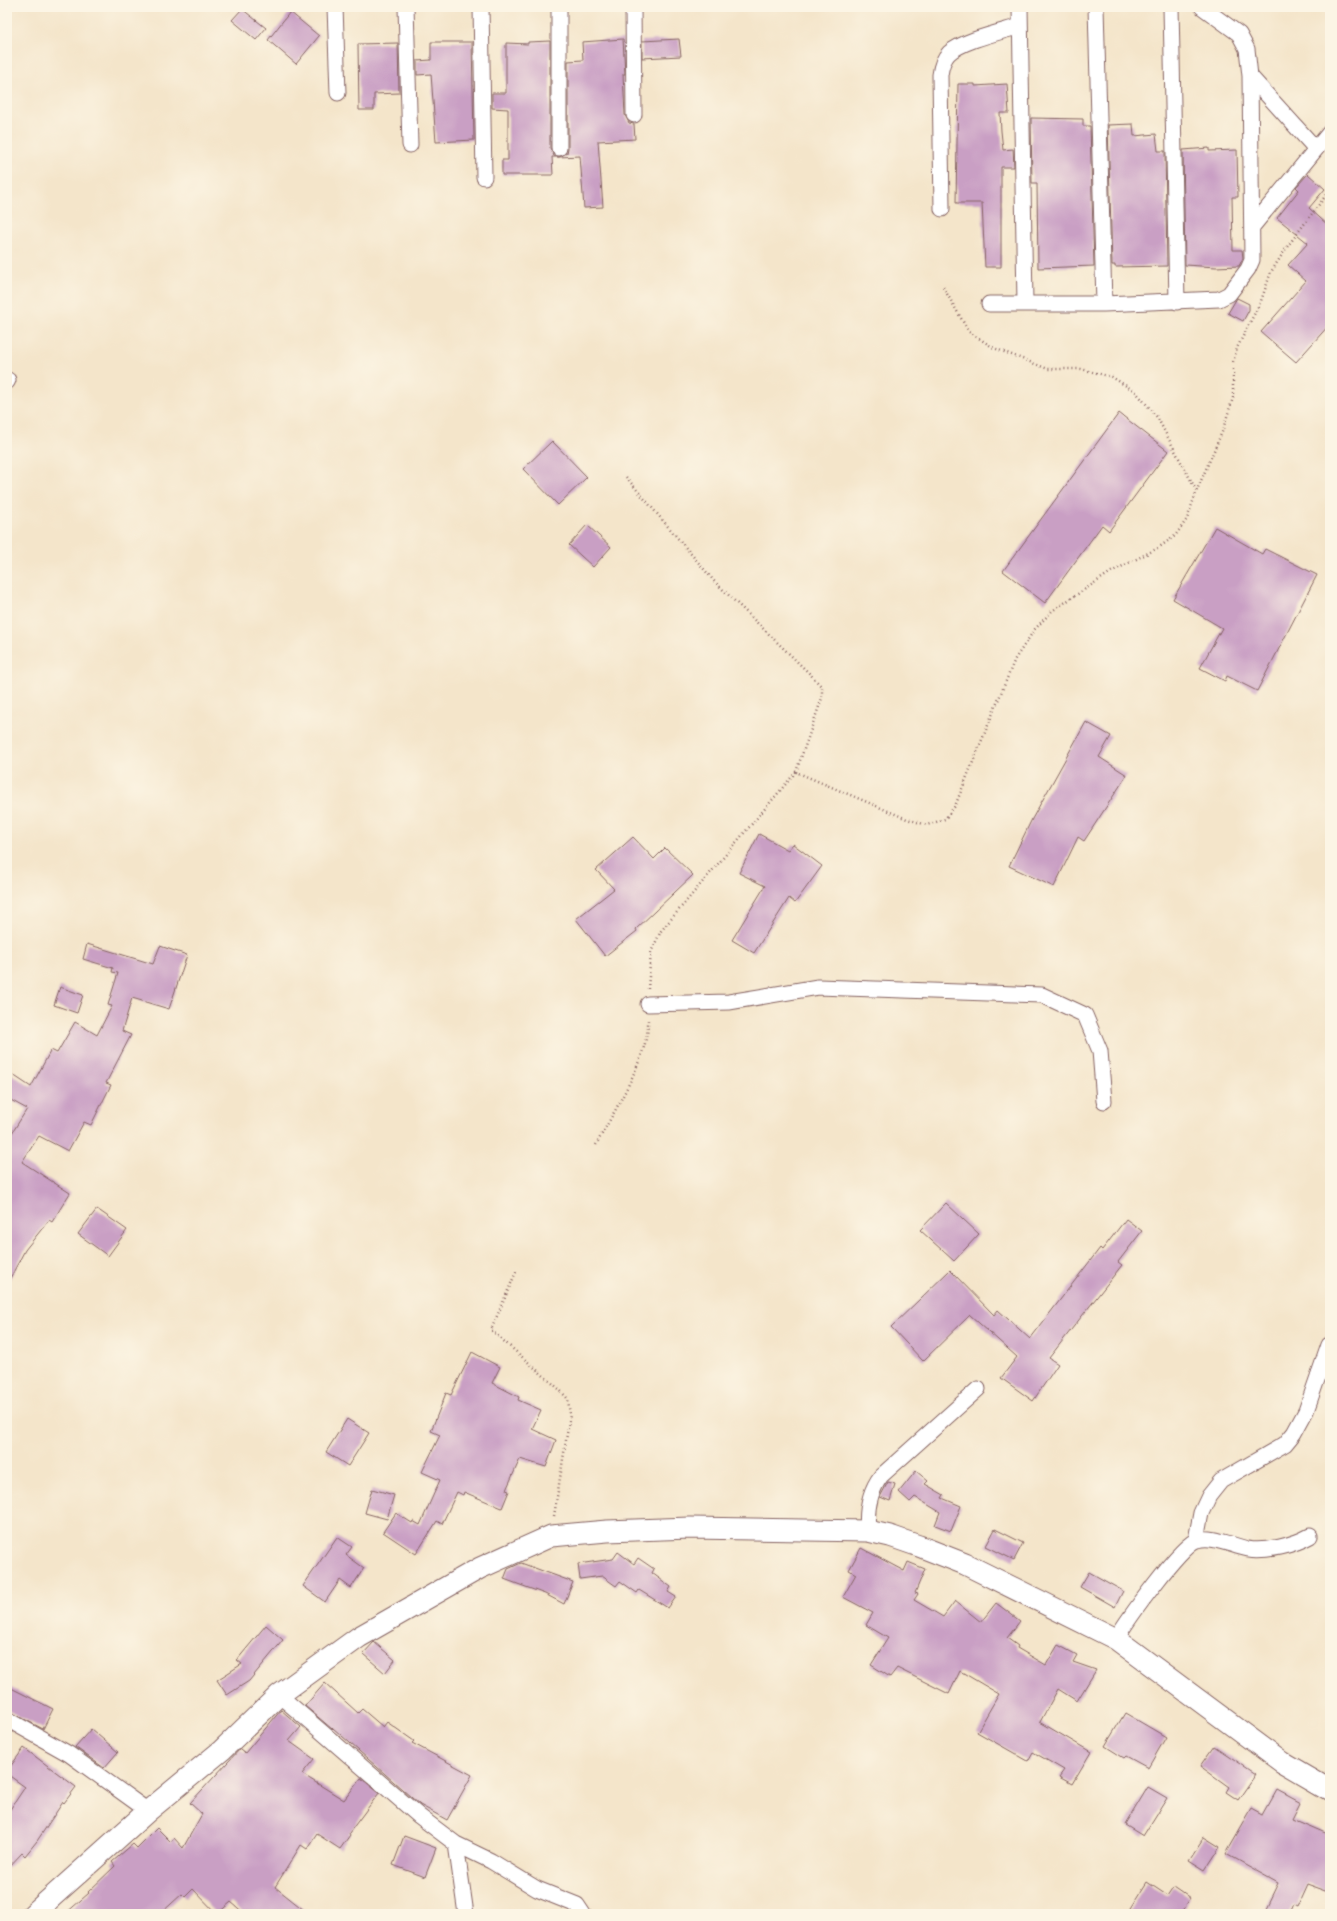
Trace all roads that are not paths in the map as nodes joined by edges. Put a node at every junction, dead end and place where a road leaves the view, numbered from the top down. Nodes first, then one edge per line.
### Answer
1 (336, 7) edge
2 (406, 7) edge
3 (481, 7) edge
4 (559, 7) edge
5 (633, 7) edge
6 (1020, 7) edge
7 (1096, 7) edge
8 (1171, 7) edge
9 (1202, 7) edge
10 (1020, 26) junction
11 (1250, 76) junction
12 (338, 94) dead end
13 (634, 115) dead end
14 (1330, 132) edge
15 (410, 145) dead end
16 (559, 148) dead end
17 (1316, 149) junction
18 (484, 177) dead end
19 (942, 209) dead end
20 (1252, 227) junction
21 (1177, 302) junction
22 (1025, 303) junction
23 (989, 304) dead end
24 (1104, 304) junction
25 (648, 1004) road end
26 (1104, 1101) dead end
27 (1329, 1345) edge
28 (978, 1389) dead end
29 (867, 1522) junction
30 (1310, 1536) dead end
31 (1196, 1540) junction
32 (1121, 1630) junction
33 (279, 1695) junction
34 (7, 1719) edge
35 (1330, 1790) edge
36 (148, 1812) junction
37 (456, 1844) junction
38 (34, 1914) edge
39 (466, 1914) edge
40 (584, 1914) edge

1 - 12 street
2 - 15 street
3 - 18 street
4 - 16 street
5 - 13 street
6 - 10 street
7 - 24 street
8 - 21 street
9 - 11 street
10 - 19 street
10 - 22 street
11 - 17 street
11 - 20 street
14 - 17 street
17 - 20 street
20 - 21 street
21 - 24 street
22 - 23 street
22 - 24 street
25 - 26 street
27 - 31 street
28 - 29 street
29 - 32 street
29 - 33 street
30 - 31 street
31 - 32 street
32 - 35 street
33 - 36 street
33 - 37 street
34 - 36 street
36 - 38 street
37 - 39 street
37 - 40 street

